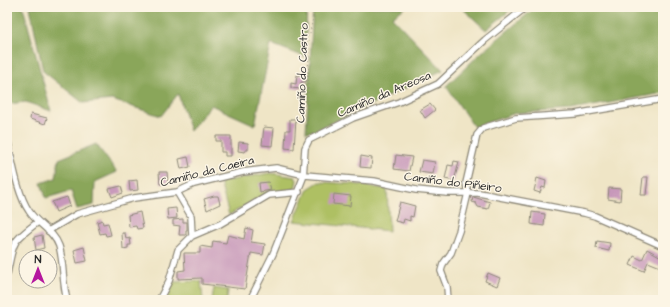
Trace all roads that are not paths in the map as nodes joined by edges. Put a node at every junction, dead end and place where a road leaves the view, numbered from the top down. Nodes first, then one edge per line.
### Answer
1 (526, 7) edge
2 (663, 99) edge
3 (7, 138) edge
4 (305, 175) junction
5 (177, 192) junction
6 (299, 192) junction
7 (468, 193) junction
8 (38, 222) junction
9 (48, 231) junction
10 (192, 236) junction
11 (663, 246) edge
12 (7, 274) edge
13 (67, 300) edge
14 (159, 300) edge
15 (250, 300) edge
16 (448, 300) edge

1 - 4 street, Camiño da Areosa
2 - 7 street
3 - 8 street
4 - 5 street, Camiño da Caeira
4 - 6 street
4 - 7 street, Camiño do Piñeiro
5 - 9 street, Camiño da Caeira
5 - 10 street
6 - 10 street
6 - 15 street
7 - 11 street, Camiño do Piñeiro
7 - 16 street
8 - 9 street
8 - 12 street
9 - 13 street
10 - 14 street

